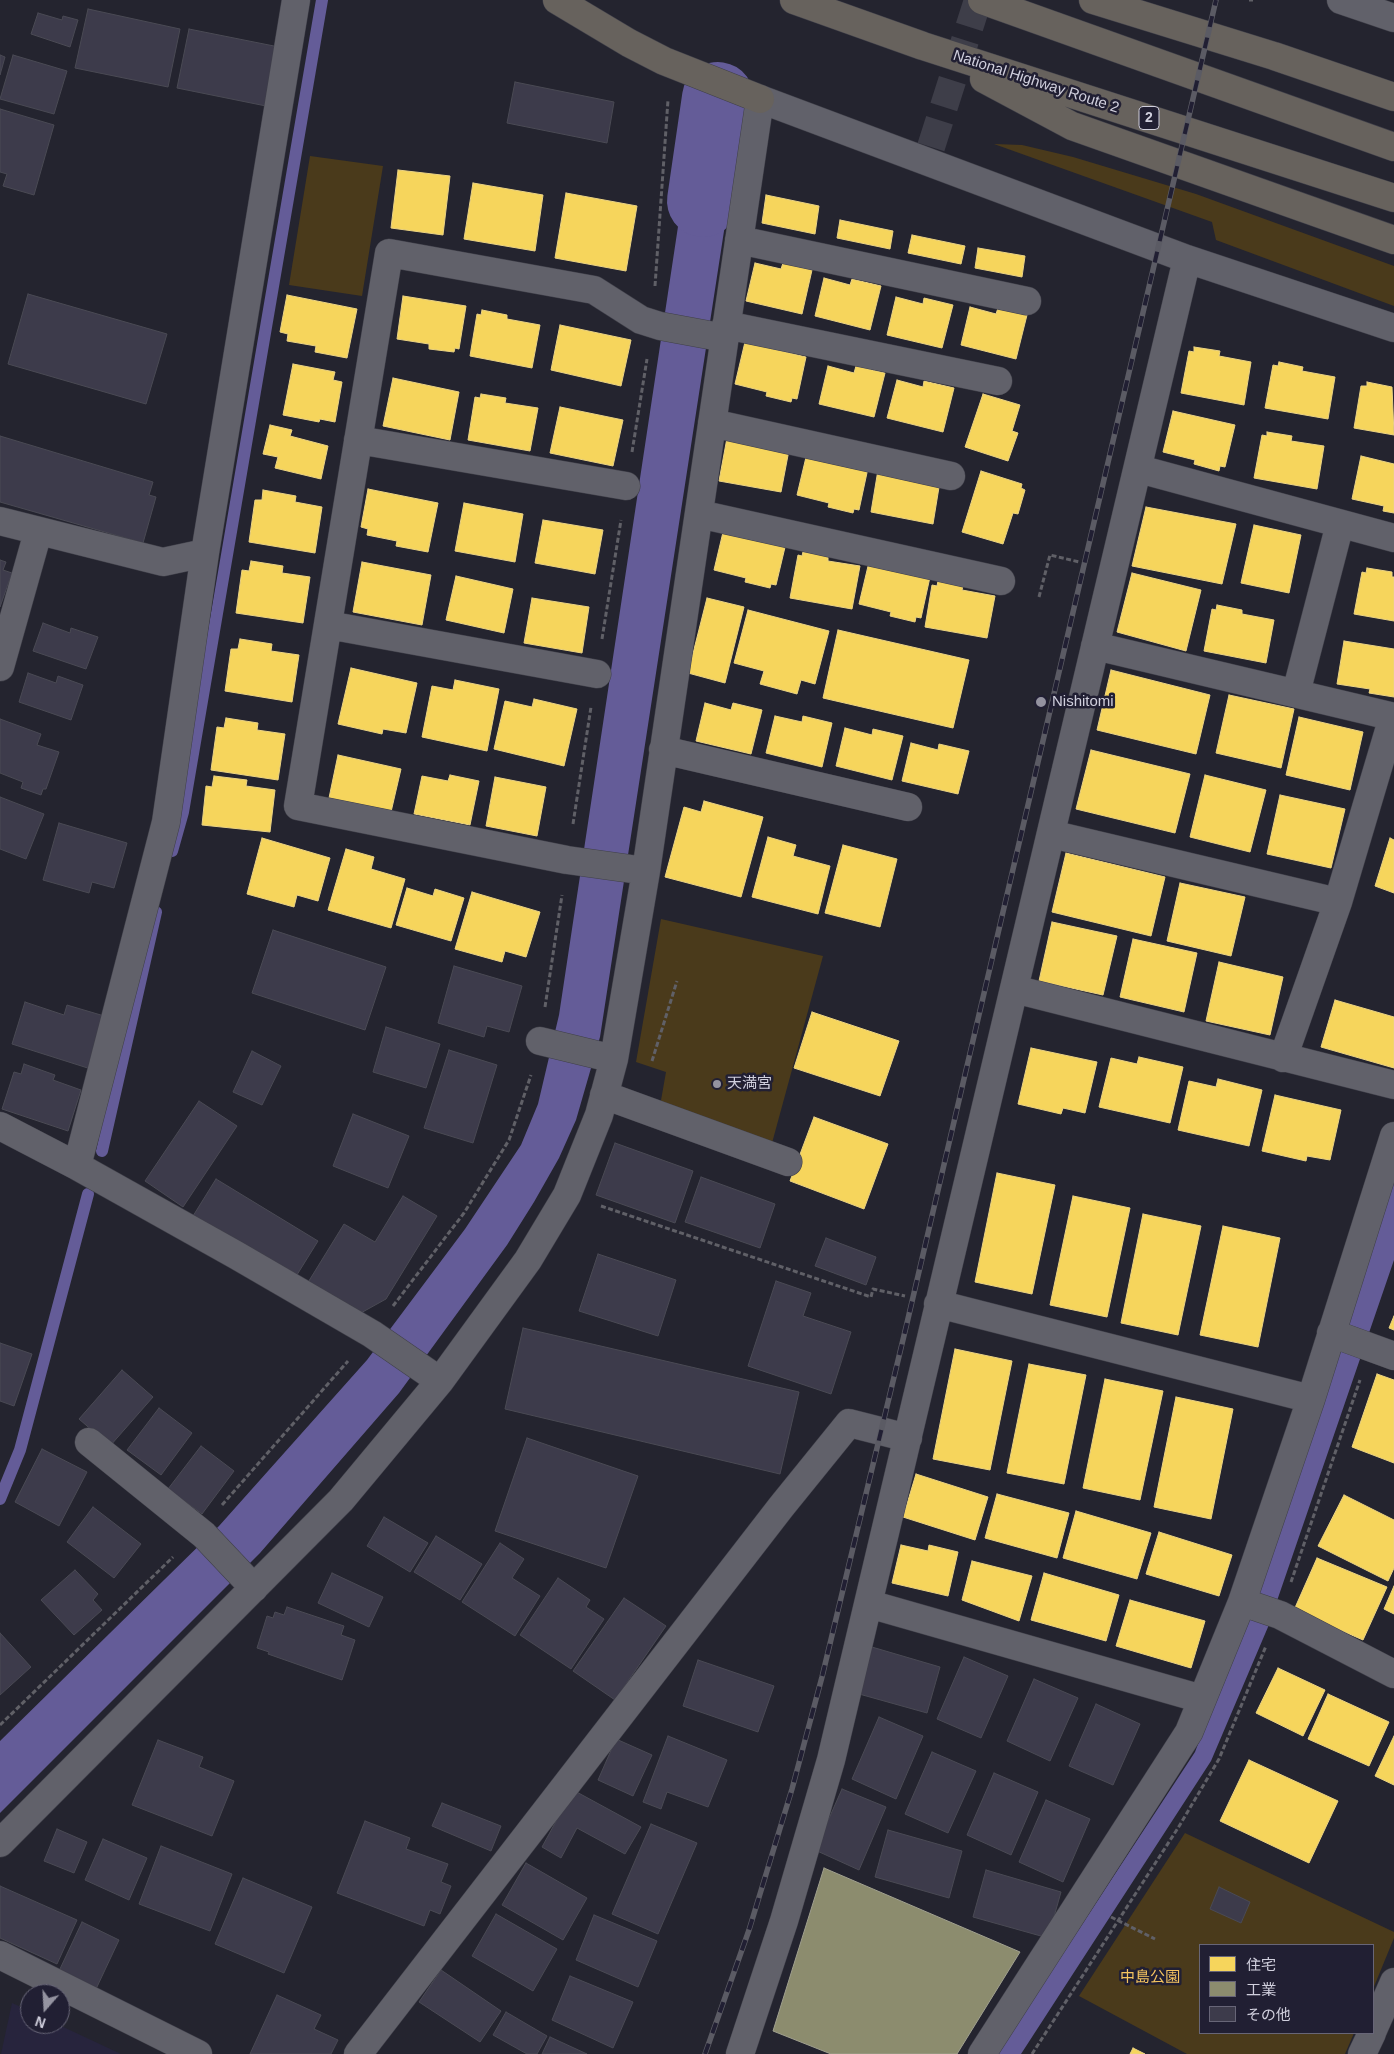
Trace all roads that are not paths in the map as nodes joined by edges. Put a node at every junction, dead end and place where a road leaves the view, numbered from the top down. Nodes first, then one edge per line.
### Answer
1 (296, 0) edge
2 (557, 0) edge
3 (794, 0) edge
4 (982, 0) edge
5 (1093, 0) edge
6 (1341, 0) edge
7 (1394, 18) edge
8 (923, 46) junction
9 (1394, 97) edge
10 (760, 99) junction
11 (1393, 147) edge
12 (1384, 195) edge
13 (739, 240) junction
14 (1394, 240) edge
15 (1187, 259) junction
16 (1027, 300) dead end
17 (1394, 328) edge
18 (721, 333) junction
19 (998, 380) dead end
20 (712, 423) junction
21 (358, 440) junction
22 (1139, 469) junction
23 (952, 476) dead end
24 (626, 486) road end
25 (699, 514) junction
26 (0, 521) edge
27 (1340, 524) junction
28 (38, 532) junction
29 (1394, 538) edge
30 (205, 553) junction
31 (1001, 580) dead end
32 (328, 625) junction
33 (1095, 646) junction
34 (0, 667) edge
35 (597, 674) road end
36 (1296, 693) junction
37 (1394, 717) edge
38 (663, 750) junction
39 (908, 807) dead end
40 (1051, 834) junction
41 (639, 870) junction
42 (1338, 902) junction
43 (1014, 989) junction
44 (544, 1042) road end
45 (607, 1057) junction
46 (1283, 1058) junction
47 (1394, 1085) edge
48 (604, 1095) junction
49 (0, 1126) edge
50 (1394, 1136) edge
51 (788, 1162) dead end
52 (77, 1166) junction
53 (938, 1304) junction
54 (1335, 1334) junction
55 (1377, 1349) edge
56 (431, 1375) junction
57 (1310, 1399) junction
58 (908, 1438) junction
59 (89, 1442) dead end
60 (248, 1582) junction
61 (869, 1604) junction
62 (1264, 1609) junction
63 (1394, 1674) edge
64 (1202, 1699) junction
65 (0, 1843) edge
66 (0, 1955) edge
67 (1394, 1984) edge
68 (1374, 2028) edge
69 (1371, 2034) edge
70 (198, 2054) edge
71 (358, 2054) edge
72 (740, 2054) edge
73 (982, 2054) edge
74 (1362, 2054) edge

1 - 30 street
2 - 10 highway
3 - 8 highway, National Highway Route 2 / 2
4 - 11 highway
5 - 9 highway
6 - 7 street
8 - 12 highway, National Highway Route 2 / 2
8 - 14 highway
10 - 13 street
10 - 15 street
13 - 16 street
13 - 18 street
15 - 17 street
15 - 22 street
18 - 19 street
18 - 20 street
18 - 21 street
20 - 23 street
20 - 25 street
21 - 24 street
21 - 32 street
22 - 27 street
22 - 33 street
25 - 31 street
25 - 38 street
26 - 28 street
27 - 29 street
27 - 36 street
28 - 30 street
28 - 34 street
30 - 52 street
32 - 35 street
32 - 41 street
33 - 36 street
33 - 40 street
36 - 37 street
37 - 42 street
38 - 39 street
38 - 41 street
40 - 42 street
40 - 43 street
41 - 45 street
42 - 46 street
43 - 46 street
43 - 53 street
44 - 45 street
45 - 48 street
46 - 47 street
48 - 51 street
48 - 56 street
49 - 52 street
50 - 54 street
52 - 56 street
53 - 57 street
53 - 58 street
54 - 55 street
54 - 57 street
56 - 60 street
57 - 62 street
58 - 61 street
58 - 71 street
59 - 60 street
60 - 65 street
61 - 64 street
61 - 72 street
62 - 63 street
62 - 64 street
64 - 73 street
66 - 70 street
67 - 68 street
69 - 74 street

